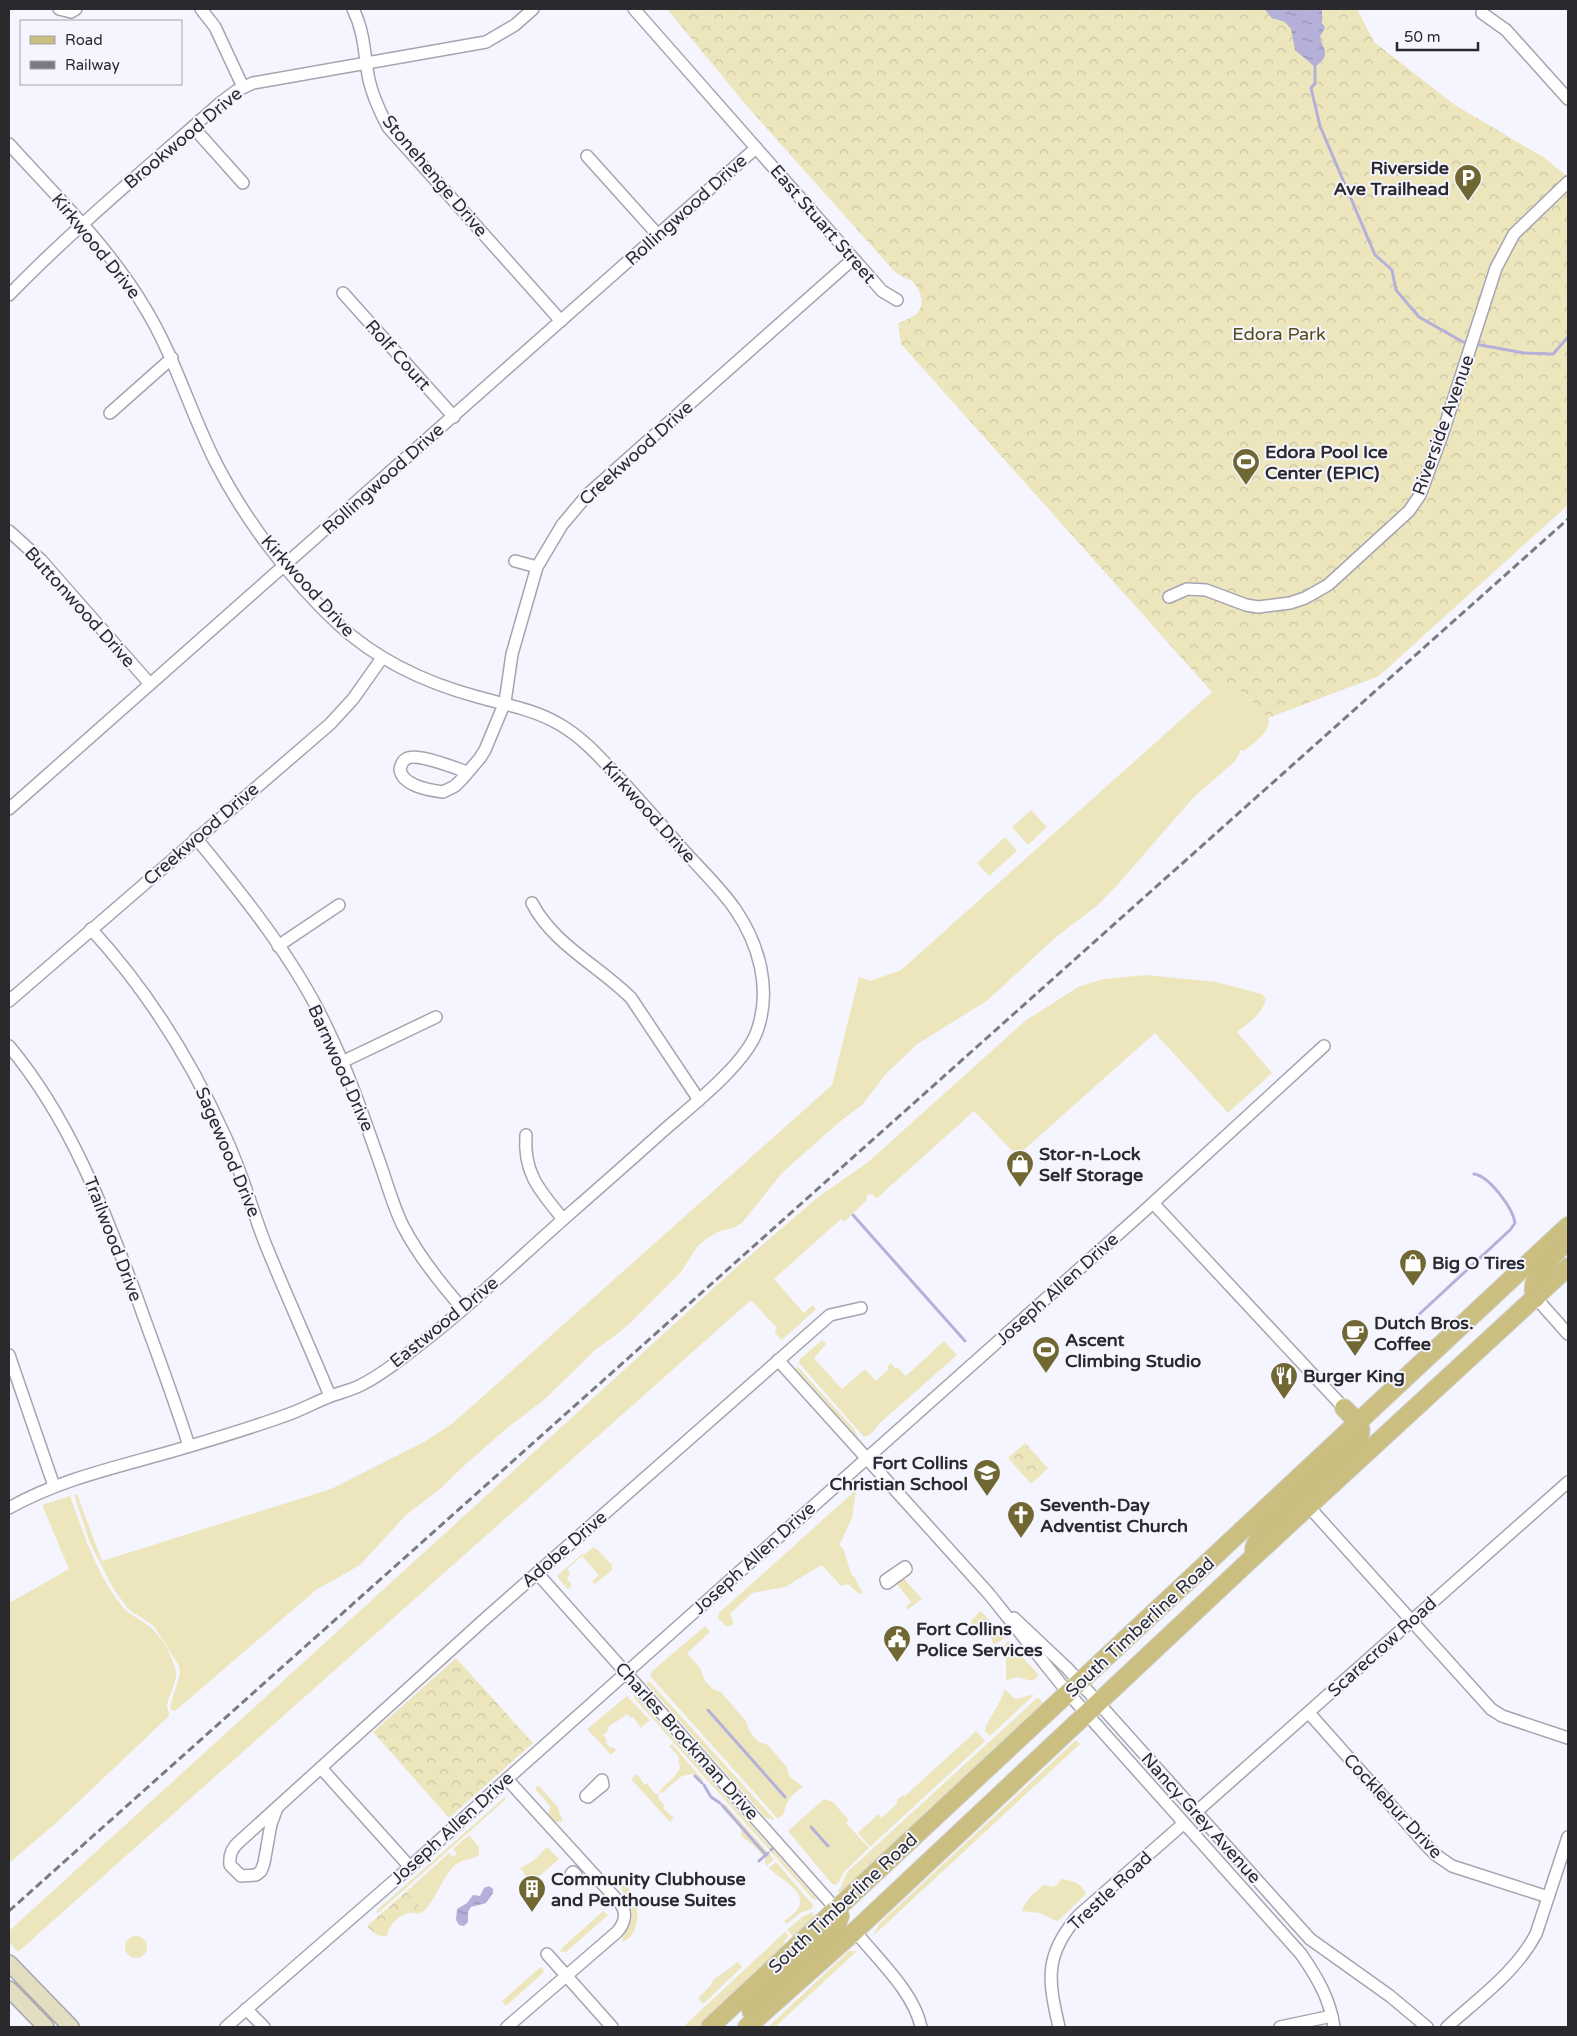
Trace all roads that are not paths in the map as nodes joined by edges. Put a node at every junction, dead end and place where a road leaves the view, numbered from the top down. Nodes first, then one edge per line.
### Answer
1 (59, 9) edge
2 (76, 9) edge
3 (201, 9) edge
4 (353, 9) edge
5 (533, 9) edge
6 (634, 9) edge
7 (1482, 12) dead end
8 (366, 64) junction
9 (243, 87) junction
10 (1568, 99) edge
11 (193, 127) junction
12 (9, 144) edge
13 (756, 148) junction
14 (587, 156) dead end
15 (1568, 182) edge
16 (243, 183) dead end
17 (82, 225) junction
18 (658, 235) junction
19 (853, 259) junction
20 (343, 293) dead end
21 (9, 295) edge
22 (897, 300) dead end
23 (561, 321) junction
24 (172, 358) junction
25 (110, 413) dead end
26 (454, 417) junction
27 (9, 531) edge
28 (514, 561) dead end
29 (285, 566) junction
30 (537, 567) junction
31 (1169, 597) dead end
32 (382, 658) junction
33 (150, 684) junction
34 (505, 702) junction
35 (467, 772) junction
36 (9, 809) edge
37 (196, 838) junction
38 (532, 903) dead end
39 (339, 905) dead end
40 (91, 929) junction
41 (278, 946) junction
42 (763, 982) joint
43 (9, 1001) edge
44 (436, 1017) dead end
45 (9, 1046) edge
46 (1324, 1046) dead end
47 (342, 1062) junction
48 (699, 1100) junction
49 (526, 1135) dead end
50 (1153, 1203) junction
51 (563, 1219) junction
52 (1568, 1226) edge
53 (1568, 1240) edge
54 (1568, 1268) edge
55 (1536, 1298) junction
56 (861, 1308) dead end
57 (463, 1309) junction
58 (1568, 1334) edge
59 (9, 1355) edge
60 (778, 1360) junction
61 (330, 1396) junction
62 (1344, 1408) joint
63 (1357, 1422) junction
64 (189, 1446) junction
65 (866, 1458) junction
66 (1568, 1482) edge
67 (54, 1486) junction
68 (9, 1508) edge
69 (1310, 1508) junction
70 (1249, 1561) junction
71 (537, 1573) junction
72 (989, 1594) junction
73 (1411, 1622) junction
74 (626, 1673) junction
75 (1074, 1689) junction
76 (1092, 1709) junction
77 (1309, 1713) junction
78 (1568, 1738) edge
79 (321, 1768) junction
80 (507, 1779) junction
81 (277, 1808) junction
82 (1196, 1812) junction
83 (937, 1816) junction
84 (1183, 1824) junction
85 (1568, 1837) edge
86 (410, 1867) junction
87 (1548, 1898) junction
88 (836, 1909) junction
89 (854, 1931) junction
90 (547, 1954) dead end
91 (9, 1963) edge
92 (565, 1976) junction
93 (13, 1994) edge
94 (246, 2009) junction
95 (1333, 2022) edge
96 (46, 2027) edge
97 (59, 2027) edge
98 (71, 2027) edge
99 (226, 2027) edge
100 (264, 2027) edge
101 (507, 2027) edge
102 (612, 2027) edge
103 (710, 2027) edge
104 (742, 2027) edge
105 (747, 2027) edge
106 (921, 2027) edge
107 (1059, 2027) edge
108 (1280, 2027) edge
109 (1427, 2027) edge
110 (1447, 2027) edge

1 - 2 street
3 - 9 street
4 - 8 street, Stonehenge Drive
5 - 8 street, Brookwood Drive
6 - 13 street, East Stuart Street
7 - 10 street
8 - 9 street, Brookwood Drive
8 - 23 street, Stonehenge Drive
9 - 11 street, Brookwood Drive
11 - 16 street
11 - 17 street, Brookwood Drive
12 - 17 street, Kirkwood Drive
13 - 18 street, Rollingwood Drive
13 - 19 street, East Stuart Street
14 - 18 street
15 - 31 street, Riverside Avenue
17 - 21 street, Brookwood Drive
17 - 24 street, Kirkwood Drive
18 - 23 street, Rollingwood Drive
19 - 22 street, East Stuart Street
19 - 30 street, Creekwood Drive
20 - 26 street, Rolf Court
23 - 26 street, Rollingwood Drive
24 - 25 street
24 - 29 street, Kirkwood Drive
26 - 29 street, Rollingwood Drive
27 - 33 street, Buttonwood Drive
28 - 30 street
29 - 32 street, Kirkwood Drive
29 - 33 street, Rollingwood Drive
30 - 34 street, Creekwood Drive
32 - 34 street, Kirkwood Drive
32 - 37 street, Creekwood Drive
33 - 36 street, Rollingwood Drive
34 - 35 street, Creekwood Drive
34 - 42 street, Kirkwood Drive
35 - 35 street, Creekwood Drive
37 - 40 street, Creekwood Drive
37 - 41 street, Barnwood Drive
38 - 48 street
39 - 41 street
40 - 43 street, Creekwood Drive
40 - 61 street, Sagewood Drive
41 - 47 street, Barnwood Drive
42 - 48 street, Eastwood Drive
44 - 47 street
45 - 64 street, Trailwood Drive
46 - 50 street, Joseph Allen Drive
47 - 57 street, Barnwood Drive
48 - 51 street, Eastwood Drive
49 - 51 street
50 - 62 street
50 - 65 street, Joseph Allen Drive
51 - 57 street, Eastwood Drive
52 - 63 main road, South Timberline Road
53 - 55 main road
54 - 55 main road, South Timberline Road
55 - 58 street
55 - 69 main road, South Timberline Road
56 - 60 street, Adobe Drive
57 - 61 street, Eastwood Drive
59 - 67 street
60 - 65 street, Nancy Grey Avenue
60 - 71 street, Adobe Drive
61 - 64 street, Eastwood Drive
62 - 63 main road
63 - 70 main road
63 - 75 main road, South Timberline Road
64 - 67 street, Eastwood Drive
65 - 72 street, Nancy Grey Avenue
65 - 74 street, Joseph Allen Drive
66 - 73 street, Scarecrow Road
67 - 68 street, Eastwood Drive
69 - 70 main road, South Timberline Road
69 - 73 street
70 - 76 main road, South Timberline Road
71 - 74 street, Charles Brockman Drive
71 - 79 street, Adobe Drive
72 - 75 street, Nancy Grey Avenue
72 - 75 street, Nancy Grey Avenue
73 - 77 street, Scarecrow Road
73 - 78 street
74 - 80 street, Joseph Allen Drive
74 - 88 street, Charles Brockman Drive
75 - 76 street, Nancy Grey Avenue
75 - 76 street, Nancy Grey Avenue
75 - 83 main road, South Timberline Road
76 - 82 street, Nancy Grey Avenue
76 - 84 street, Nancy Grey Avenue
76 - 89 main road, South Timberline Road
77 - 82 street, Scarecrow Road
77 - 87 street, Cocklebur Drive
79 - 81 street, Adobe Drive
79 - 86 street
80 - 86 street, Joseph Allen Drive
80 - 92 street
81 - 81 street, Adobe Drive
82 - 109 street, Nancy Grey Avenue
83 - 88 main road, South Timberline Road
83 - 89 main road
84 - 95 street, Nancy Grey Avenue
84 - 107 street, Trestle Road
85 - 87 street
86 - 94 street, Joseph Allen Drive
87 - 110 street
88 - 103 main road, South Timberline Road
88 - 104 main road
89 - 105 main road, South Timberline Road
89 - 106 street
90 - 92 street
91 - 98 main road
92 - 101 street
92 - 102 street
93 - 96 main road
93 - 97 main road
94 - 99 street, Joseph Allen Drive
94 - 100 street
95 - 108 street

